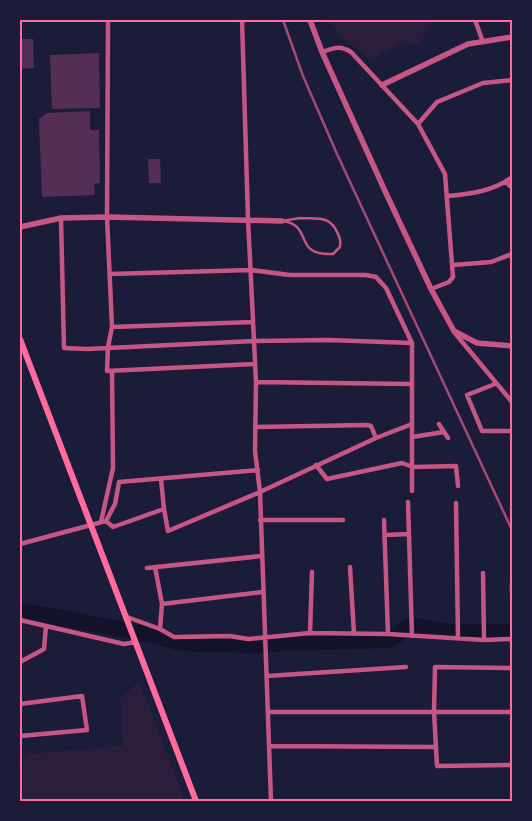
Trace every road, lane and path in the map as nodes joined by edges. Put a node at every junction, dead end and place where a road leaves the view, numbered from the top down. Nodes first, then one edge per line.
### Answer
1 (108, 20) edge
2 (242, 20) edge
3 (310, 20) edge
4 (475, 20) edge
5 (512, 37) edge
6 (482, 42) junction
7 (322, 52) junction
8 (512, 80) edge
9 (382, 84) junction
10 (418, 124) junction
11 (512, 177) edge
12 (506, 182) junction
13 (512, 188) edge
14 (448, 196) junction
15 (107, 216) junction
16 (61, 218) junction
17 (248, 219) junction
18 (282, 221) junction
19 (20, 227) edge
20 (512, 254) edge
21 (453, 265) junction
22 (251, 270) junction
23 (110, 274) junction
24 (431, 289) junction
25 (253, 322) junction
26 (112, 327) junction
27 (454, 331) junction
28 (20, 338) edge
29 (254, 341) junction
30 (412, 343) junction
31 (512, 346) edge
32 (108, 347) junction
33 (254, 364) junction
34 (112, 371) junction
35 (256, 382) junction
36 (411, 384) junction
37 (495, 384) junction
38 (512, 402) edge
39 (412, 424) junction
40 (439, 424) dead end
41 (255, 427) junction
42 (512, 431) edge
43 (444, 432) junction
44 (412, 437) junction
45 (376, 438) junction
46 (448, 438) dead end
47 (316, 465) junction
48 (413, 467) junction
49 (258, 470) junction
50 (161, 479) junction
51 (458, 486) dead end
52 (412, 491) dead end
53 (260, 492) junction
54 (408, 502) dead end
55 (456, 503) dead end
56 (164, 509) junction
57 (260, 520) junction
58 (343, 520) dead end
59 (384, 520) dead end
60 (104, 521) junction
61 (90, 525) junction
62 (409, 534) junction
63 (385, 535) junction
64 (20, 544) edge
65 (262, 556) junction
66 (155, 567) junction
67 (350, 567) dead end
68 (146, 568) dead end
69 (312, 572) dead end
70 (483, 573) dead end
71 (512, 583) edge
72 (263, 592) junction
73 (512, 594) edge
74 (162, 604) junction
75 (20, 620) edge
76 (128, 620) junction
77 (46, 626) junction
78 (160, 629) junction
79 (310, 633) junction
80 (354, 634) junction
81 (388, 634) junction
82 (412, 636) junction
83 (265, 638) junction
84 (458, 638) junction
85 (512, 639) edge
86 (484, 640) junction
87 (136, 642) junction
88 (20, 662) edge
89 (406, 667) dead end
90 (512, 668) edge
91 (266, 676) junction
92 (20, 704) edge
93 (434, 710) junction
94 (268, 712) junction
95 (512, 712) edge
96 (20, 736) edge
97 (269, 746) junction
98 (436, 746) junction
99 (512, 766) edge
100 (196, 801) edge
101 (271, 801) edge

1 - 15 street
2 - 17 street
3 - 7 street
4 - 6 street
5 - 6 street
6 - 9 street
7 - 9 street
7 - 24 street
8 - 10 street
9 - 10 street
10 - 14 street
11 - 12 street
12 - 13 street
12 - 14 street
14 - 21 street
15 - 16 street
15 - 17 street
15 - 23 street
16 - 19 street
16 - 32 street
17 - 18 street
17 - 22 street
18 - 18 lane
20 - 21 street
21 - 24 street
22 - 23 street
22 - 25 street
22 - 30 street
23 - 26 street
24 - 27 street
25 - 26 street
25 - 29 street
26 - 32 street
27 - 31 street
27 - 37 street
28 - 61 main road
29 - 30 street
29 - 32 street
29 - 33 street
30 - 36 street
32 - 34 street
33 - 34 street
33 - 35 street
34 - 60 street
35 - 36 street
35 - 41 street
36 - 39 street
37 - 38 street
37 - 42 street
39 - 44 street
39 - 45 street
40 - 43 street
41 - 45 street
41 - 49 street
43 - 44 street
43 - 46 street
44 - 48 street
45 - 47 street
47 - 48 street
47 - 53 street
48 - 51 street
48 - 52 street
49 - 50 street
49 - 53 street
50 - 56 street
50 - 60 street
53 - 56 street
53 - 57 street
54 - 62 street
55 - 84 street
56 - 60 street
57 - 58 street
57 - 65 street
59 - 63 street
60 - 61 street
61 - 64 street
61 - 76 main road
62 - 63 street
62 - 82 street
63 - 81 street
65 - 66 street
65 - 72 street
66 - 68 street
66 - 74 street
67 - 80 street
69 - 79 street
70 - 86 street
71 - 73 street
72 - 74 street
72 - 83 street
74 - 78 street
75 - 77 street
76 - 78 street
76 - 87 main road
77 - 87 street
77 - 88 street
78 - 83 street
79 - 80 street
79 - 83 street
80 - 81 street
81 - 82 street
82 - 84 street
83 - 91 street
84 - 86 street
85 - 86 street
87 - 100 main road
89 - 91 street
90 - 93 street
91 - 94 street
92 - 96 street
93 - 94 street
93 - 95 street
93 - 98 street
94 - 97 street
97 - 98 street
97 - 101 street
98 - 99 street

